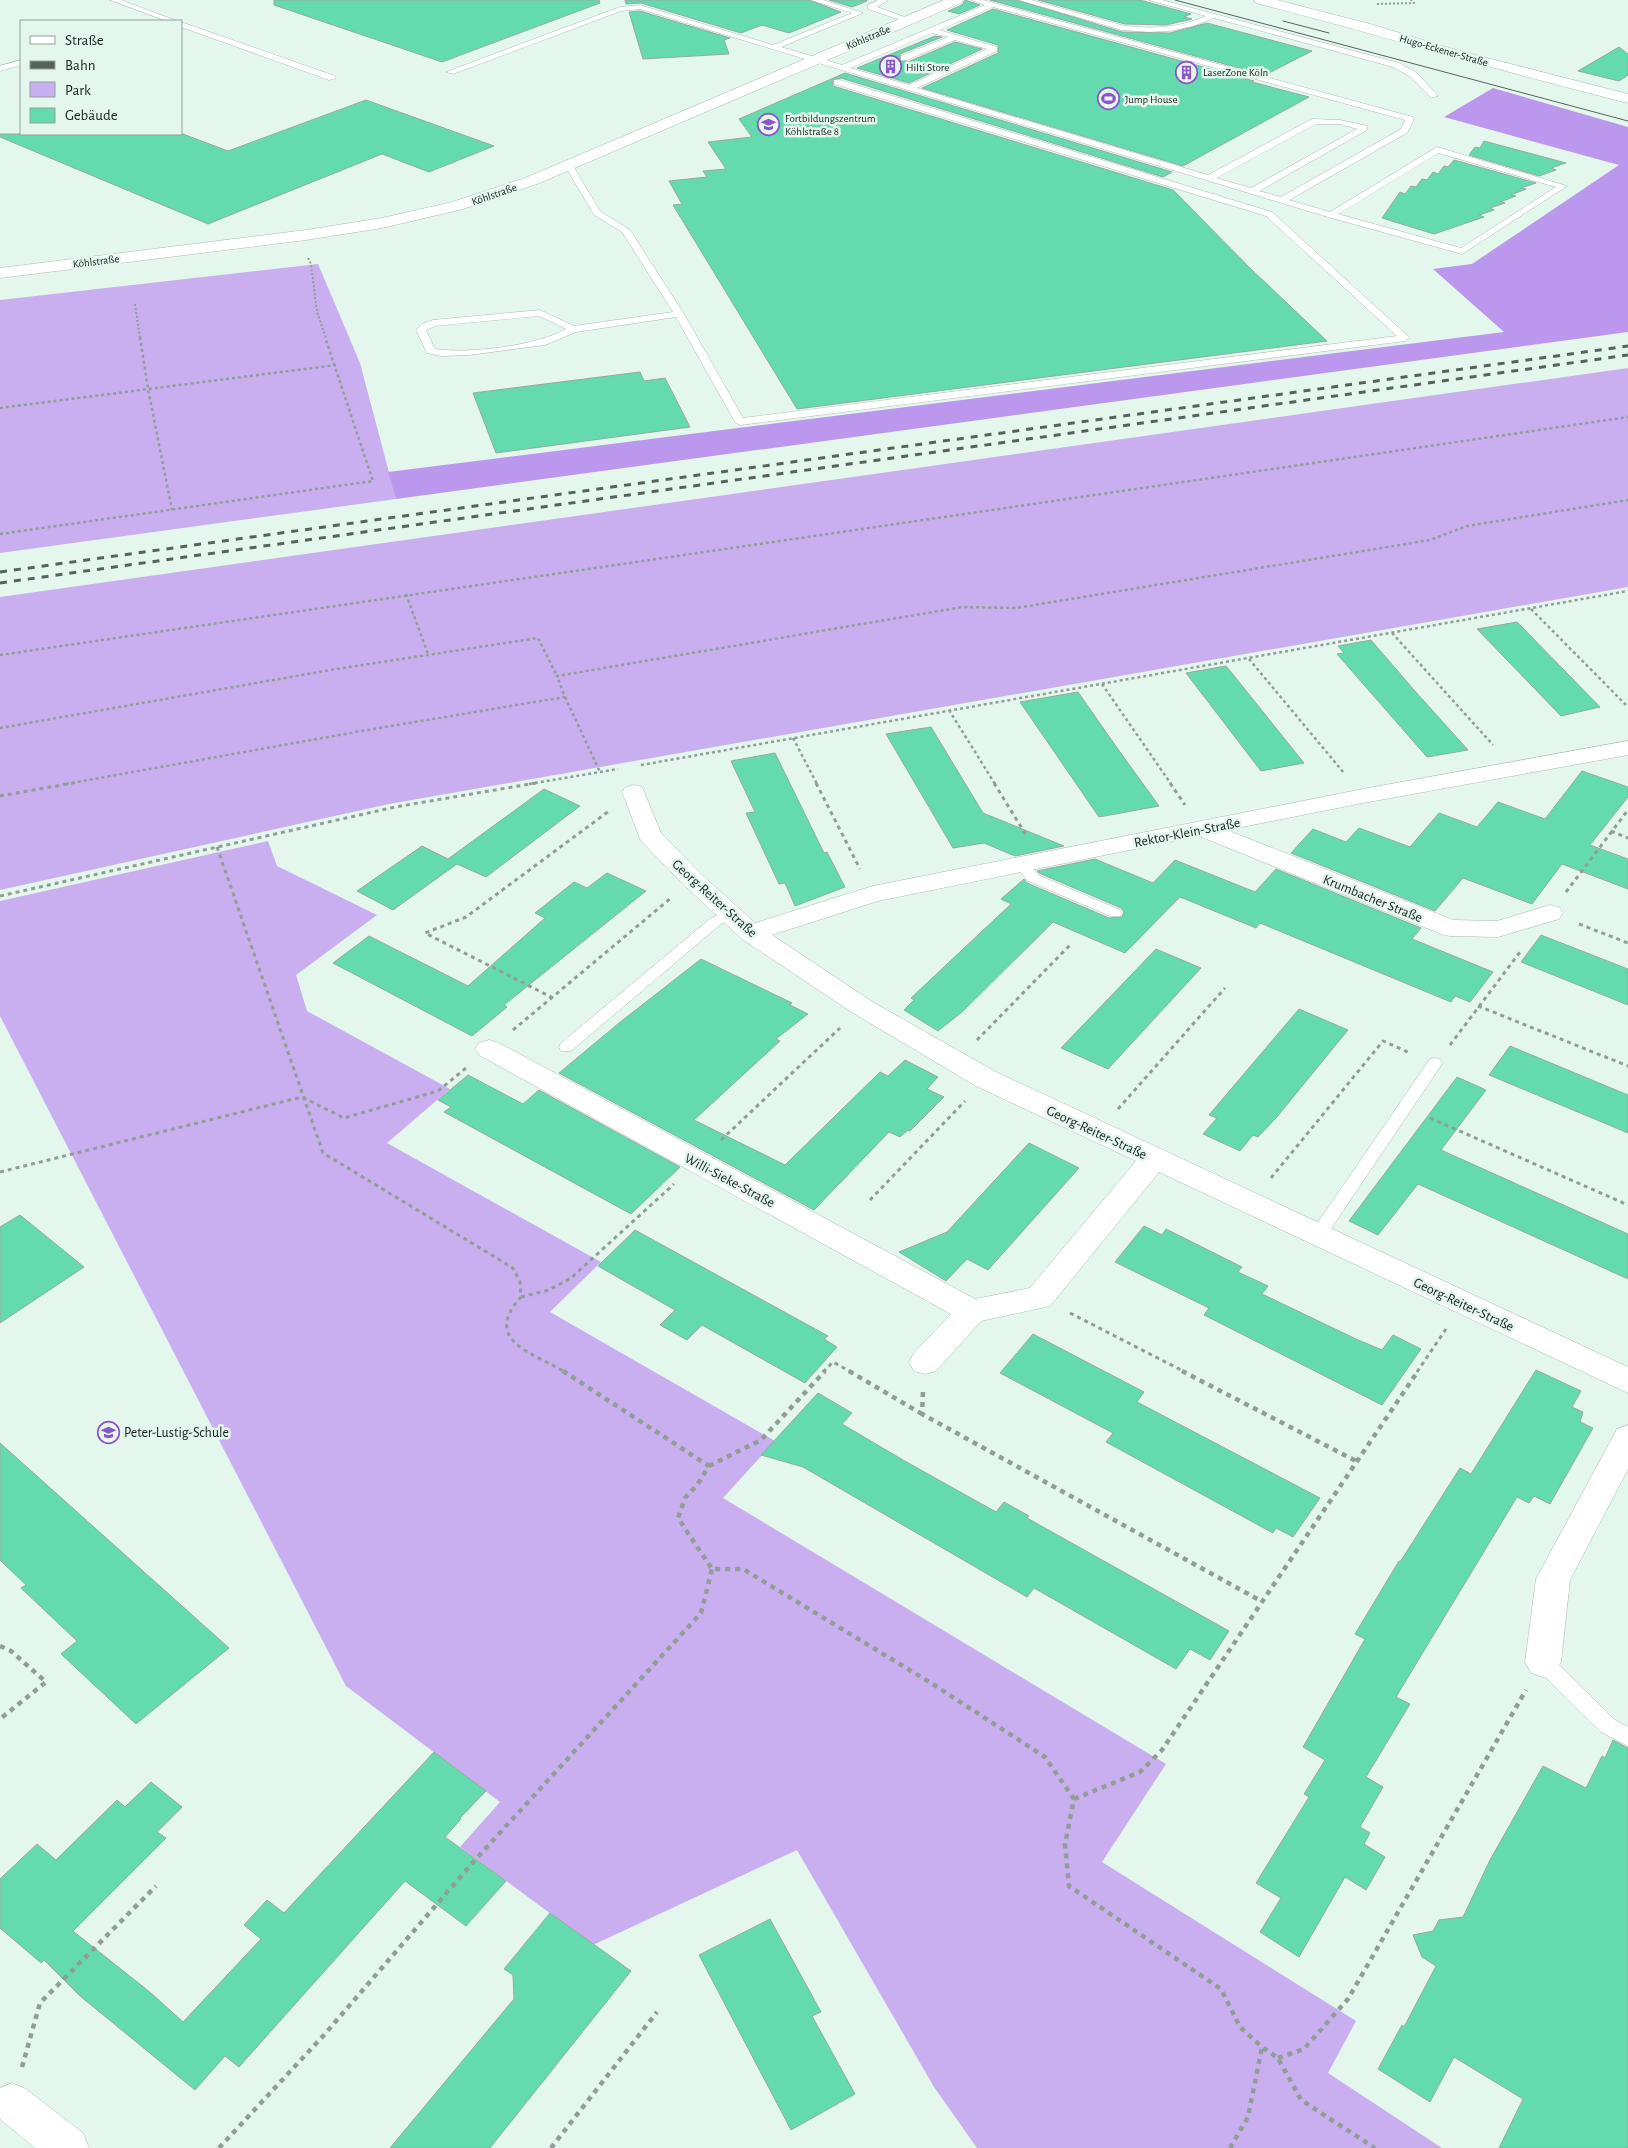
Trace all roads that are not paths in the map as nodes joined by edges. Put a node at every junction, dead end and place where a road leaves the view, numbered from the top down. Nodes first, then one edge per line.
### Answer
1 (114, 0) edge
2 (648, 0) edge
3 (815, 0) edge
4 (884, 0) edge
5 (956, 0) edge
6 (975, 0) edge
7 (1024, 0) edge
8 (1153, 0) edge
9 (1261, 0) edge
10 (992, 5) junction
11 (636, 6) junction
12 (1213, 16) junction
13 (161, 17) junction
14 (151, 20) edge
15 (170, 20) edge
16 (909, 20) junction
17 (182, 24) edge
18 (932, 30) junction
19 (955, 37) junction
20 (774, 47) junction
21 (904, 58) dead end
22 (815, 60) junction
23 (20, 62) edge
24 (843, 68) junction
25 (0, 69) edge
26 (450, 72) dead end
27 (332, 78) dead end
28 (837, 82) dead end
29 (910, 88) junction
30 (1434, 96) dead end
31 (1628, 99) edge
32 (568, 164) junction
33 (1208, 178) junction
34 (1252, 191) junction
35 (1282, 200) junction
36 (1331, 215) junction
37 (0, 273) edge
38 (680, 314) junction
39 (573, 329) junction
40 (1628, 748) edge
41 (634, 792) road end
42 (1202, 830) junction
43 (1031, 862) junction
44 (1550, 913) road end
45 (1115, 914) dead end
46 (741, 924) junction
47 (566, 1047) dead end
48 (488, 1049) dead end
49 (1436, 1063) road end
50 (1154, 1159) junction
51 (1318, 1235) junction
52 (972, 1311) junction
53 (925, 1362) road end
54 (1628, 1381) edge
55 (1628, 1438) edge
56 (1543, 1662) joint
57 (1628, 1737) edge
58 (12, 2102) road end
59 (68, 2148) edge

1 - 13 lane
2 - 11 lane
3 - 20 lane
4 - 16 lane
5 - 16 street, Köhlstraße
6 - 10 lane
7 - 12 lane
8 - 12 lane
9 - 31 street, Hugo-Eckener-Straße
10 - 18 lane
10 - 35 lane
11 - 20 lane
11 - 26 lane
12 - 30 lane
13 - 14 lane
13 - 15 lane
16 - 22 street, Köhlstraße
17 - 27 lane
18 - 19 lane
18 - 24 lane
19 - 21 lane
19 - 29 lane
20 - 22 lane
22 - 24 lane
22 - 32 street, Köhlstraße
23 - 25 lane
24 - 29 lane
28 - 38 lane
29 - 33 lane
32 - 37 street, Köhlstraße
32 - 38 lane
33 - 34 lane
33 - 34 lane
34 - 35 lane
35 - 36 lane
36 - 36 lane
38 - 39 lane
39 - 39 lane
40 - 42 street, Rektor-Klein-Straße
41 - 46 street, Georg-Reiter-Straße
42 - 43 street, Rektor-Klein-Straße
42 - 44 street, Krumbacher Straße
43 - 45 lane
43 - 46 street, Rektor-Klein-Straße
46 - 47 lane
46 - 50 street, Georg-Reiter-Straße
48 - 52 street, Willi-Sieke-Straße
49 - 51 lane
50 - 51 street, Georg-Reiter-Straße
50 - 52 street
51 - 54 street, Georg-Reiter-Straße
52 - 53 street
55 - 56 street
56 - 57 lane
58 - 59 street

